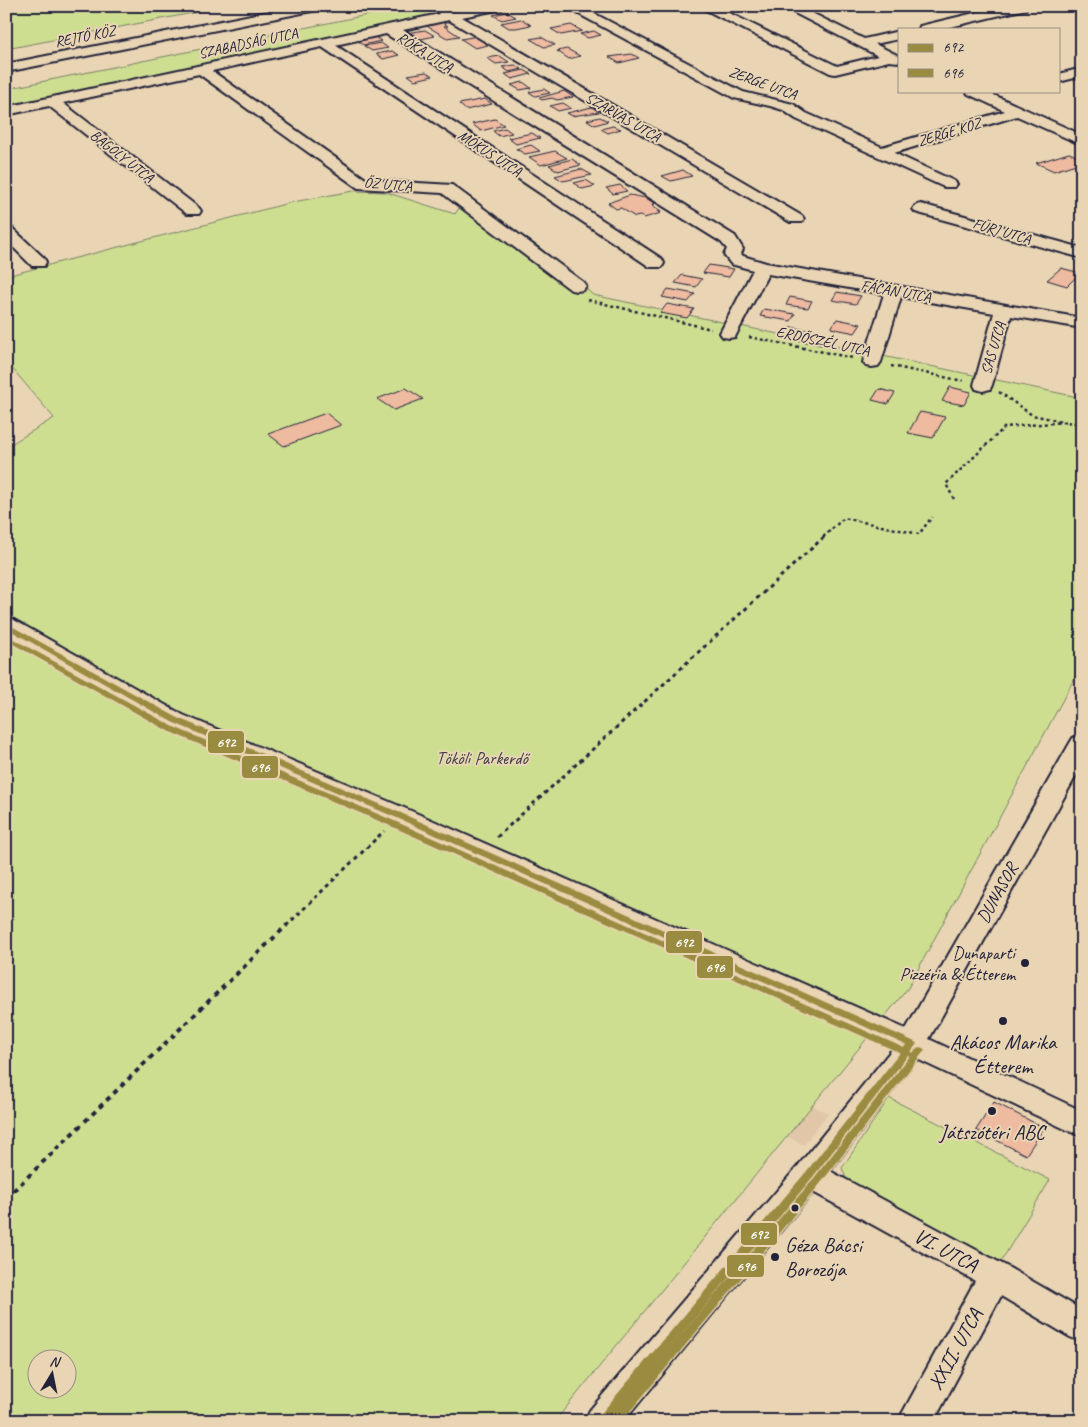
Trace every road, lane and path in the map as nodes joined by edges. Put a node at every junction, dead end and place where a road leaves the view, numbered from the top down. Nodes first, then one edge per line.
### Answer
1 (317, 6) edge
2 (435, 6) edge
3 (497, 6) edge
4 (570, 6) edge
5 (704, 6) edge
6 (787, 6) edge
7 (1021, 6) edge
8 (449, 16) junction
9 (929, 28) edge
10 (389, 30) junction
11 (898, 35) edge
12 (862, 43) junction
13 (324, 44) junction
14 (895, 58) edge
15 (6, 68) edge
16 (202, 70) junction
17 (1082, 72) edge
18 (1060, 78) edge
19 (975, 92) edge
20 (1008, 92) edge
21 (988, 98) junction
22 (51, 101) junction
23 (6, 110) edge
24 (1016, 112) junction
25 (1082, 141) edge
26 (882, 152) junction
27 (949, 184) dead end
28 (922, 208) dead end
29 (193, 211) dead end
30 (796, 219) dead end
31 (6, 231) edge
32 (727, 239) joint
33 (1082, 253) edge
34 (38, 262) dead end
35 (656, 263) dead end
36 (763, 268) junction
37 (577, 286) joint
38 (894, 291) junction
39 (1004, 310) junction
40 (1082, 323) edge
41 (730, 333) junction
42 (872, 362) junction
43 (983, 385) junction
44 (1066, 422) junction
45 (1082, 424) edge
46 (954, 499) dead end
47 (932, 517) dead end
48 (6, 625) edge
49 (1082, 743) edge
50 (400, 816) junction
51 (481, 852) junction
52 (912, 1044) junction
53 (1082, 1124) edge
54 (809, 1175) junction
55 (6, 1198) edge
56 (995, 1276) junction
57 (1082, 1327) edge
58 (602, 1421) edge
59 (916, 1421) edge

1 - 15 street, REJTŐ KÖZ
2 - 8 street
3 - 8 street, SZABADSÁG UTCA
4 - 26 street, ZERGE UTCA
5 - 14 street
6 - 12 street
7 - 9 street
8 - 10 street, SZABADSÁG UTCA
8 - 30 street, SZARVAS UTCA
10 - 13 street, SZABADSÁG UTCA
10 - 32 street, RÓKA UTCA
11 - 12 street
12 - 14 street
13 - 16 street, SZABADSÁG UTCA
13 - 35 street, MÓKUS UTCA
16 - 22 street, SZABADSÁG UTCA
16 - 37 street, ŐZ UTCA
17 - 18 street
19 - 21 street
20 - 21 street
21 - 24 street
22 - 23 street, SZABADSÁG UTCA
22 - 29 street, BAGOLY UTCA
24 - 25 street
24 - 26 street, ZERGE KÖZ
26 - 27 street, ZERGE UTCA
28 - 33 street, FÜRJ UTCA
31 - 34 street
32 - 36 street, FÁCÁN UTCA
36 - 38 street, FÁCÁN UTCA
36 - 41 street
37 - 41 path, ERDŐSZÉL UTCA
38 - 39 street, FÁCÁN UTCA
38 - 42 street
39 - 40 street, FÁCÁN UTCA
39 - 43 street, SAS UTCA
41 - 42 path, ERDŐSZÉL UTCA
42 - 43 path, ERDŐSZÉL UTCA
43 - 44 path, ERDŐSZÉL UTCA
44 - 45 path
44 - 46 path
47 - 51 path
48 - 50 street
49 - 52 street, DUNASOR
50 - 51 street
50 - 55 path
51 - 52 street
52 - 53 street
52 - 54 street, DUNASOR
54 - 56 street, VI. UTCA
54 - 58 street, DUNASOR
56 - 57 street, VI. UTCA
56 - 59 street, XXII. UTCA

